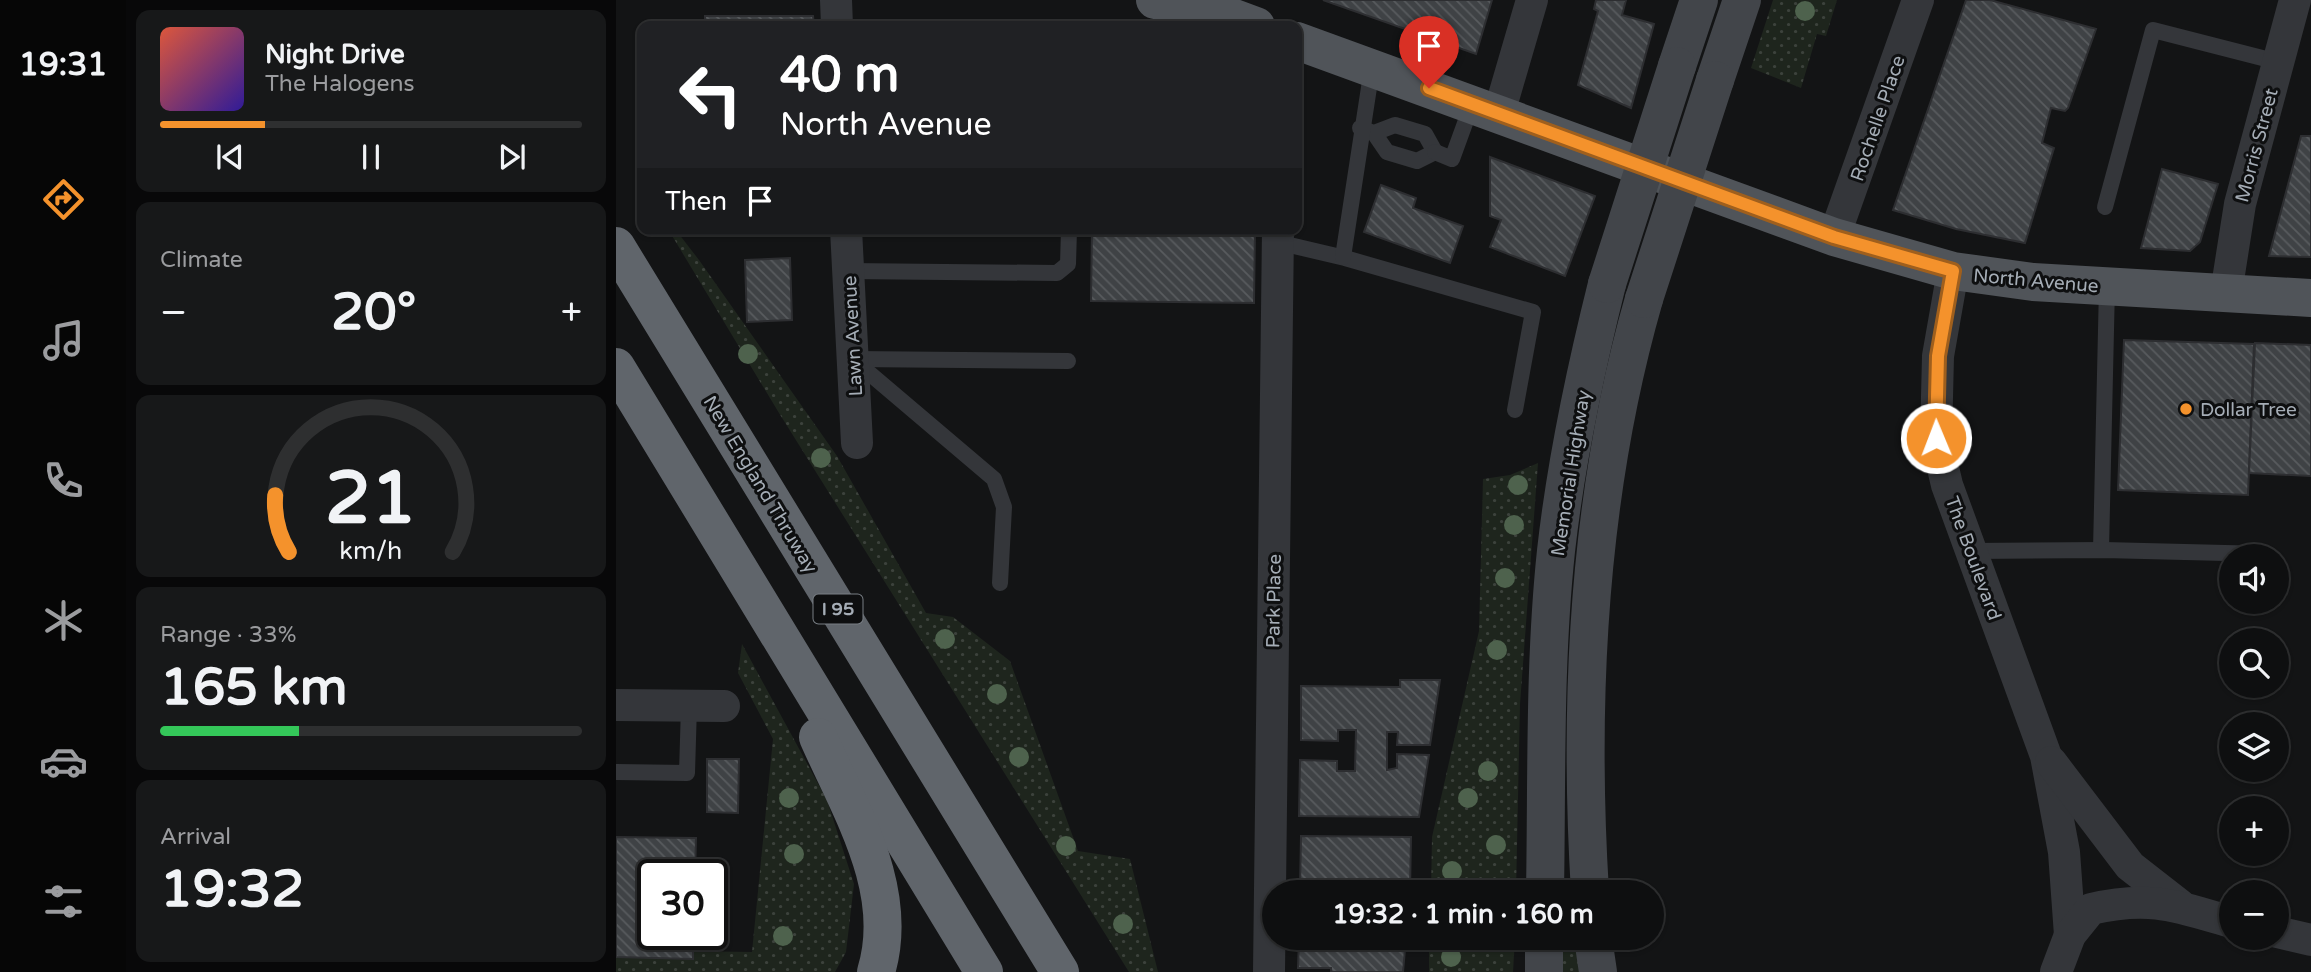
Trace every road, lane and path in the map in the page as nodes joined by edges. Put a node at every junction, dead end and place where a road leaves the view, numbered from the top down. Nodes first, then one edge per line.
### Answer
1 (836, 0) edge
2 (1155, 0) edge
3 (1532, 0) edge
4 (1699, 0) edge
5 (1742, 0) edge
6 (1918, 0) edge
7 (2295, 0) edge
8 (837, 21) edge
9 (1242, 21) edge
10 (1302, 43) edge
11 (2278, 62) junction
12 (1372, 68) junction
13 (1486, 108) junction
14 (1367, 131) junction
15 (1435, 152) junction
16 (2105, 206) dead end
17 (846, 235) edge
18 (1069, 235) edge
19 (1277, 235) edge
20 (1834, 237) junction
21 (616, 246) edge
22 (1343, 257) junction
23 (848, 271) junction
24 (1953, 271) junction
25 (2107, 286) junction
26 (2226, 293) junction
27 (2311, 298) edge
28 (853, 359) junction
29 (1068, 361) dead end
30 (616, 367) edge
31 (1515, 410) dead end
32 (857, 443) dead end
33 (2101, 550) junction
34 (1971, 551) junction
35 (2219, 553) edge
36 (1000, 583) dead end
37 (750, 585) junction
38 (616, 705) edge
39 (690, 706) junction
40 (724, 706) dead end
41 (2046, 756) junction
42 (616, 772) edge
43 (1545, 880) edge
44 (1590, 880) edge
45 (2181, 905) junction
46 (2219, 918) edge
47 (2070, 935) junction
48 (2289, 935) edge
49 (2311, 940) edge
50 (1544, 950) edge
51 (1595, 950) edge
52 (876, 972) edge
53 (984, 972) edge
54 (1060, 972) edge
55 (1269, 972) edge
56 (1544, 972) edge
57 (1598, 972) edge
58 (2056, 972) edge

1 - 8 street
2 - 9 main road
3 - 13 street
4 - 43 main road, Memorial Highway, bridge
5 - 44 main road, Memorial Highway, bridge
6 - 20 street, Rochelle Place
7 - 11 street, Morris Street
10 - 12 main road, North Avenue
11 - 16 lane
11 - 26 street, Morris Street
12 - 13 main road, North Avenue
12 - 14 lane
13 - 15 lane
13 - 20 main road, North Avenue
14 - 15 lane
14 - 15 lane
14 - 22 lane
17 - 23 street, Lawn Avenue
18 - 23 lane
19 - 22 lane
19 - 55 street, Park Place
20 - 24 main road, North Avenue
21 - 54 highway, New England Thruway / I 95
22 - 31 lane
23 - 28 street, Lawn Avenue
24 - 25 main road, North Avenue
24 - 34 street, The Boulevard
25 - 26 main road, North Avenue
25 - 33 lane
26 - 27 main road, North Avenue
28 - 29 lane
28 - 32 street, Lawn Avenue
28 - 36 lane
30 - 37 highway
33 - 34 lane
33 - 35 lane
34 - 41 street, The Boulevard
37 - 52 highway
37 - 53 highway
38 - 39 street
39 - 40 street
39 - 42 lane
41 - 45 street, The Boulevard
41 - 47 street, The Boulevard
45 - 46 street
45 - 47 street
47 - 58 street
48 - 49 street
50 - 56 main road
51 - 57 main road

